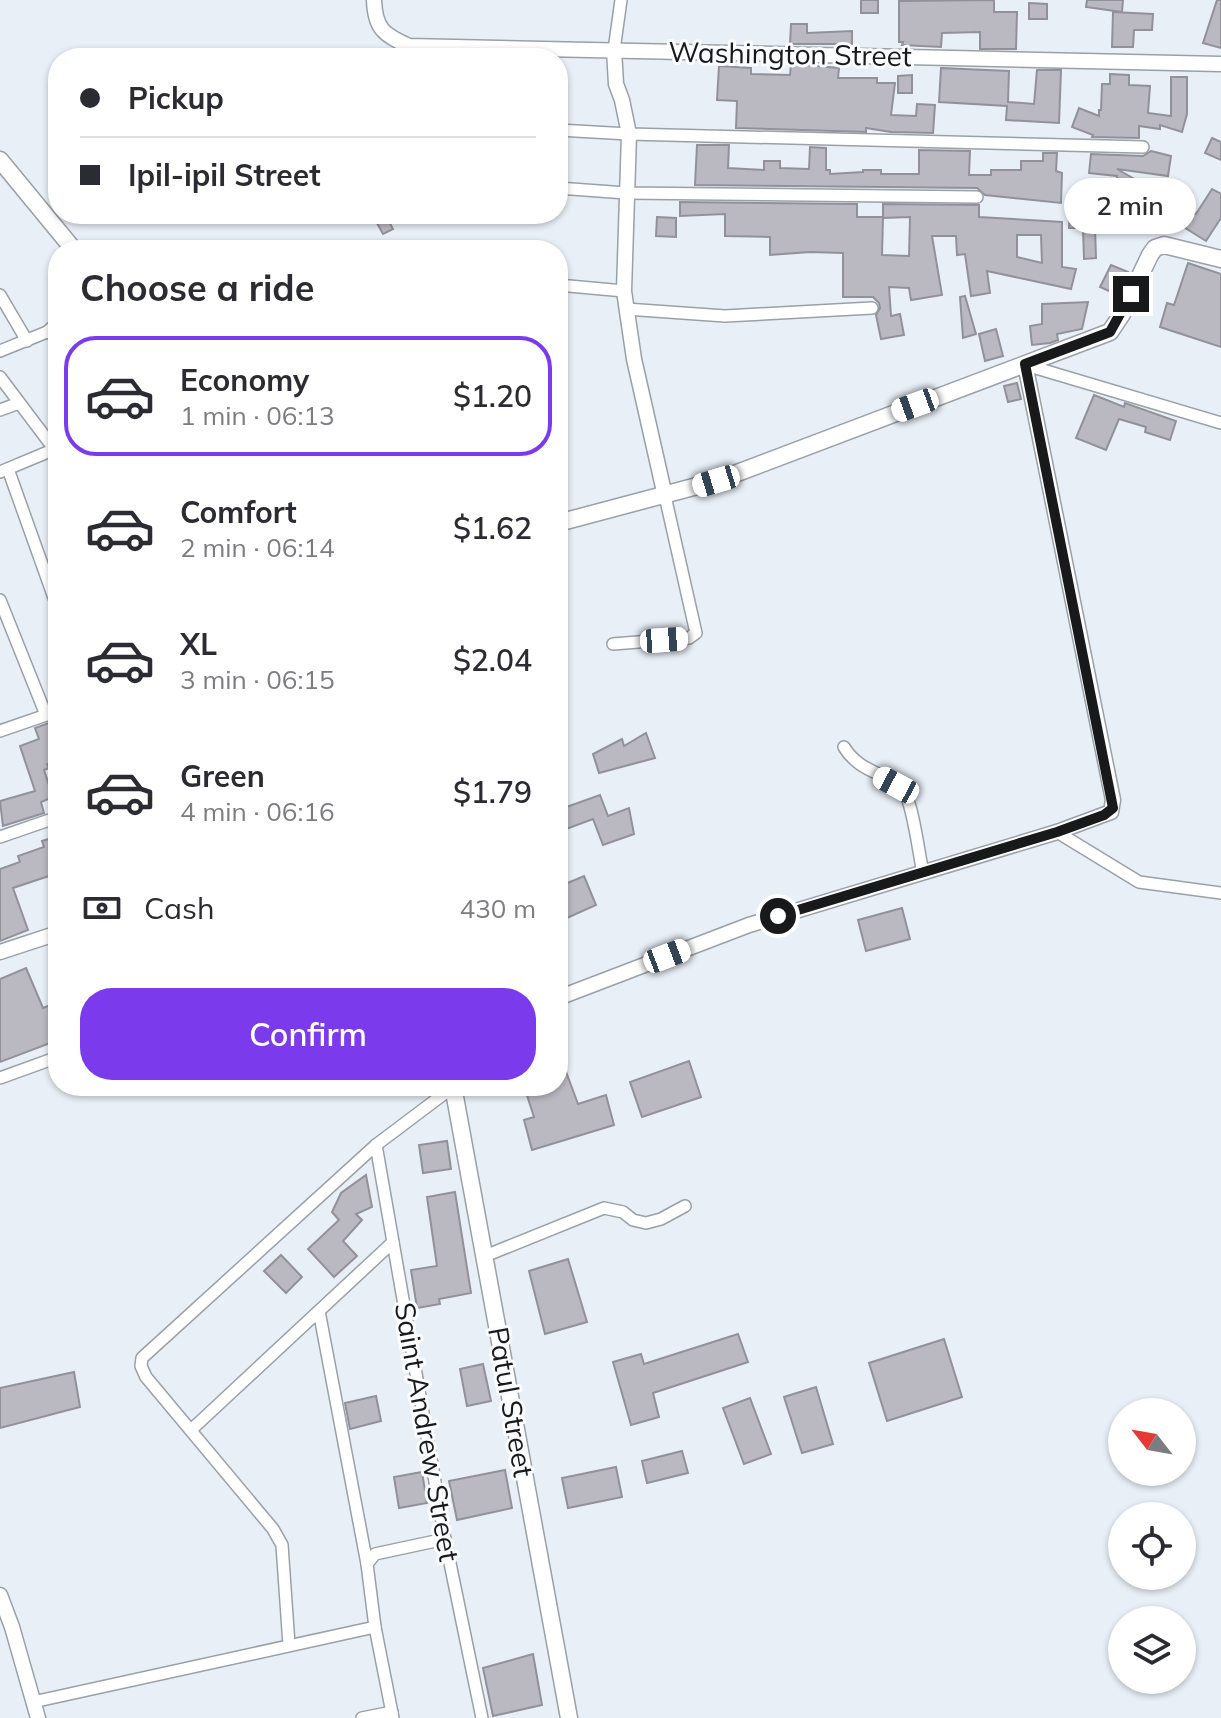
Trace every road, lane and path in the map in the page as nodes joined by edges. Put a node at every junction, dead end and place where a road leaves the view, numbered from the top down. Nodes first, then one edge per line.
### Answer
1 (621, 0) edge
2 (374, 7) edge
3 (512, 48) edge
4 (568, 49) edge
5 (614, 50) junction
6 (1221, 64) edge
7 (568, 131) edge
8 (629, 134) junction
9 (1143, 147) dead end
10 (0, 160) edge
11 (568, 189) edge
12 (626, 193) junction
13 (977, 197) dead end
14 (48, 218) edge
15 (53, 224) edge
16 (66, 240) edge
17 (1221, 259) edge
18 (568, 286) edge
19 (624, 291) junction
20 (0, 295) edge
21 (872, 308) dead end
22 (626, 309) junction
23 (48, 335) edge
24 (27, 341) junction
25 (0, 351) edge
26 (1025, 364) junction
27 (0, 377) edge
28 (19, 403) junction
29 (0, 410) edge
30 (1221, 423) edge
31 (48, 441) edge
32 (48, 455) edge
33 (4, 470) edge
34 (665, 496) junction
35 (568, 520) edge
36 (48, 583) edge
37 (0, 600) edge
38 (613, 644) dead end
39 (48, 704) edge
40 (48, 714) edge
41 (0, 731) edge
42 (844, 747) dead end
43 (48, 820) edge
44 (1057, 832) junction
45 (0, 837) edge
46 (923, 873) junction
47 (1221, 893) edge
48 (48, 936) edge
49 (0, 952) edge
50 (568, 994) edge
51 (48, 1061) edge
52 (0, 1078) edge
53 (440, 1096) edge
54 (455, 1096) edge
55 (376, 1145) junction
56 (685, 1206) dead end
57 (393, 1242) junction
58 (485, 1256) junction
59 (319, 1311) junction
60 (191, 1430) junction
61 (445, 1539) junction
62 (367, 1564) junction
63 (0, 1595) edge
64 (375, 1627) junction
65 (6, 1629) edge
66 (289, 1645) junction
67 (33, 1702) junction
68 (392, 1715) edge
69 (38, 1718) edge
70 (362, 1718) edge
71 (482, 1718) edge
72 (569, 1718) edge

1 - 5 street
2 - 3 street, Washington Street
4 - 5 street, Washington Street
5 - 6 street, Washington Street
5 - 8 street
7 - 8 street
8 - 9 street
8 - 12 street
10 - 14 main road
11 - 12 street
12 - 13 street
12 - 19 street
15 - 16 main road
17 - 26 main road
18 - 19 street
19 - 22 street
20 - 24 street
21 - 22 street
22 - 34 street
23 - 24 street
24 - 25 street
26 - 30 street
26 - 34 main road
26 - 44 street
27 - 28 street
28 - 29 street
28 - 31 street
32 - 33 street
33 - 36 street
34 - 35 main road
34 - 38 street
37 - 39 street
40 - 41 street
42 - 46 street
43 - 45 street
44 - 46 street
44 - 47 street
46 - 50 street
48 - 49 street
51 - 52 street
53 - 55 street
54 - 58 main road, Patul Street
55 - 57 street, Saint Andrew Street
55 - 60 street
56 - 58 street
57 - 59 street
57 - 61 street, Saint Andrew Street
58 - 72 main road, Patul Street
59 - 60 street
59 - 62 street
60 - 66 street
61 - 62 street
61 - 71 street, Saint Andrew Street
62 - 64 street
63 - 65 street
64 - 66 street
64 - 68 street
65 - 67 street
66 - 67 street
67 - 69 street
68 - 70 street

